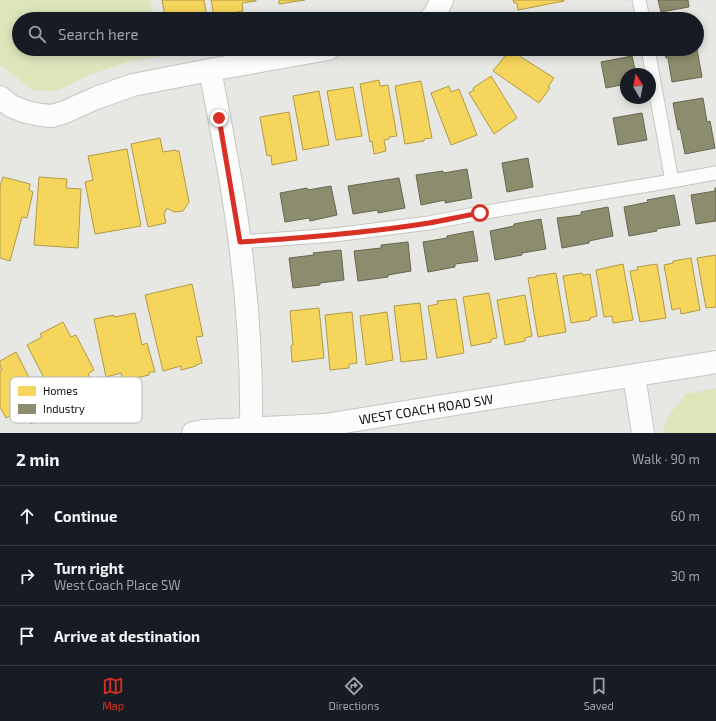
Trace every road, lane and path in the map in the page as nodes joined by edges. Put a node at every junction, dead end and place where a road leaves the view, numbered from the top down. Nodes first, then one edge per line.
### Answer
1 (442, 0) edge
2 (639, 0) edge
3 (436, 12) edge
4 (642, 12) edge
5 (289, 56) edge
6 (649, 56) edge
7 (210, 70) junction
8 (0, 97) edge
9 (716, 173) edge
10 (672, 181) junction
11 (240, 242) junction
12 (716, 362) edge
13 (634, 376) junction
14 (251, 429) junction
15 (193, 433) edge
16 (643, 433) edge

1 - 3 street
2 - 4 lane
5 - 7 street
6 - 10 lane
7 - 8 street
7 - 11 street
9 - 10 lane
10 - 11 lane
11 - 14 street
12 - 13 street, WEST COACH ROAD SW
13 - 14 street, WEST COACH ROAD SW
13 - 16 street
14 - 15 street, WEST COACH ROAD SW

